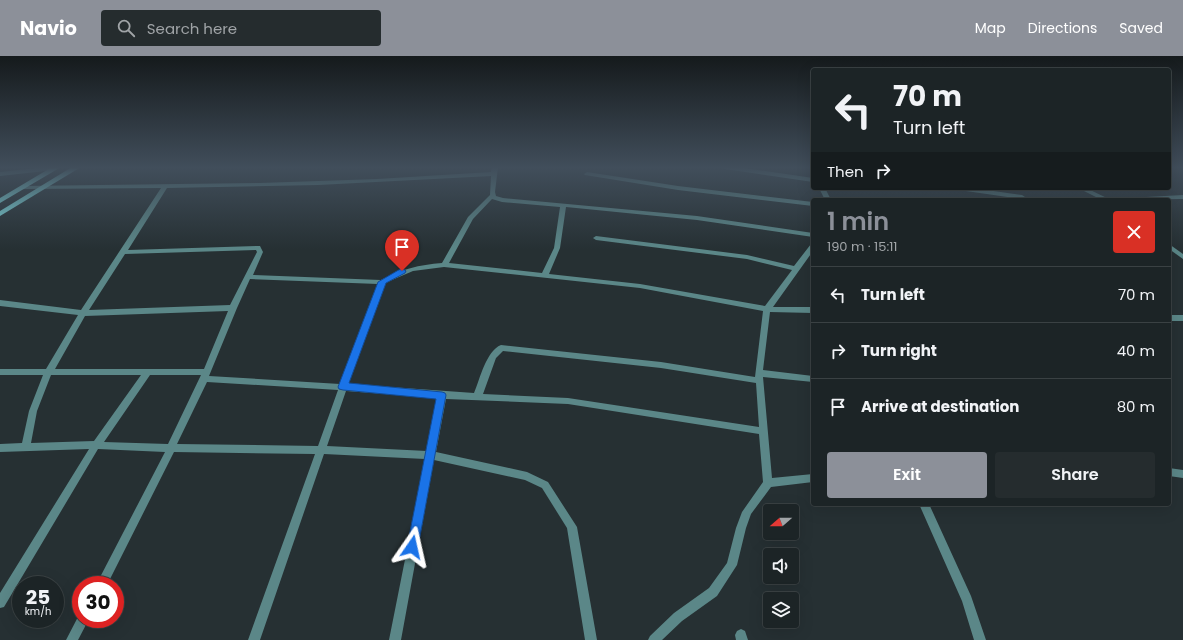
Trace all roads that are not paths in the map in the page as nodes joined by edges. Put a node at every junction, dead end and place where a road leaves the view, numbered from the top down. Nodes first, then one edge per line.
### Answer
1 (12, 194) edge
2 (34, 194) edge
3 (160, 194) edge
4 (731, 194) edge
5 (1003, 194) edge
6 (1183, 196) edge
7 (493, 197) joint
8 (1022, 197) dead end
9 (1147, 198) edge
10 (0, 201) edge
11 (811, 204) edge
12 (563, 205) junction
13 (0, 214) edge
14 (811, 235) edge
15 (596, 238) dead end
16 (1171, 248) edge
17 (811, 249) edge
18 (123, 252) junction
19 (1183, 257) edge
20 (444, 264) junction
21 (796, 269) junction
22 (545, 275) junction
23 (248, 277) junction
24 (382, 282) junction
25 (0, 303) edge
26 (233, 308) junction
27 (767, 309) junction
28 (811, 310) edge
29 (82, 313) junction
30 (1171, 318) edge
31 (1183, 318) edge
32 (0, 372) edge
33 (148, 372) junction
34 (48, 373) junction
35 (206, 375) junction
36 (759, 377) junction
37 (811, 379) edge
38 (343, 387) junction
39 (442, 395) junction
40 (477, 397) junction
41 (764, 431) junction
42 (96, 445) junction
43 (26, 447) junction
44 (0, 448) edge
45 (171, 448) junction
46 (320, 450) junction
47 (430, 455) junction
48 (1171, 472) edge
49 (1183, 474) edge
50 (811, 478) edge
51 (768, 483) junction
52 (925, 506) edge
53 (106, 576) edge
54 (0, 603) edge
55 (78, 628) edge
56 (72, 640) edge
57 (254, 640) edge
58 (394, 640) edge
59 (591, 640) edge
60 (654, 640) edge
61 (980, 640) edge

1 - 10 main road
2 - 13 main road
3 - 18 street
4 - 11 street
5 - 8 street
6 - 9 street
7 - 12 street
7 - 20 street
12 - 14 street
12 - 22 street
15 - 21 street
16 - 19 street
17 - 21 street
18 - 23 street
18 - 29 street
20 - 22 street
20 - 24 street
21 - 27 street
22 - 27 street
23 - 24 street
23 - 26 street
24 - 38 street
25 - 29 street
26 - 29 street
26 - 35 street
27 - 28 street
27 - 36 street
29 - 34 street
30 - 31 street
32 - 34 street
33 - 34 street
33 - 35 street
33 - 42 street
34 - 43 street
35 - 38 street
35 - 45 street
36 - 37 street
36 - 40 street
36 - 41 street
38 - 39 street
38 - 46 street
39 - 40 street
39 - 47 street
40 - 41 street
41 - 51 street
42 - 43 street
42 - 45 street
42 - 54 street
43 - 44 street
45 - 46 street
45 - 53 street
46 - 47 street
46 - 57 street
47 - 58 street
47 - 59 street
48 - 49 street
50 - 51 street
51 - 60 street
52 - 61 street
55 - 56 street

